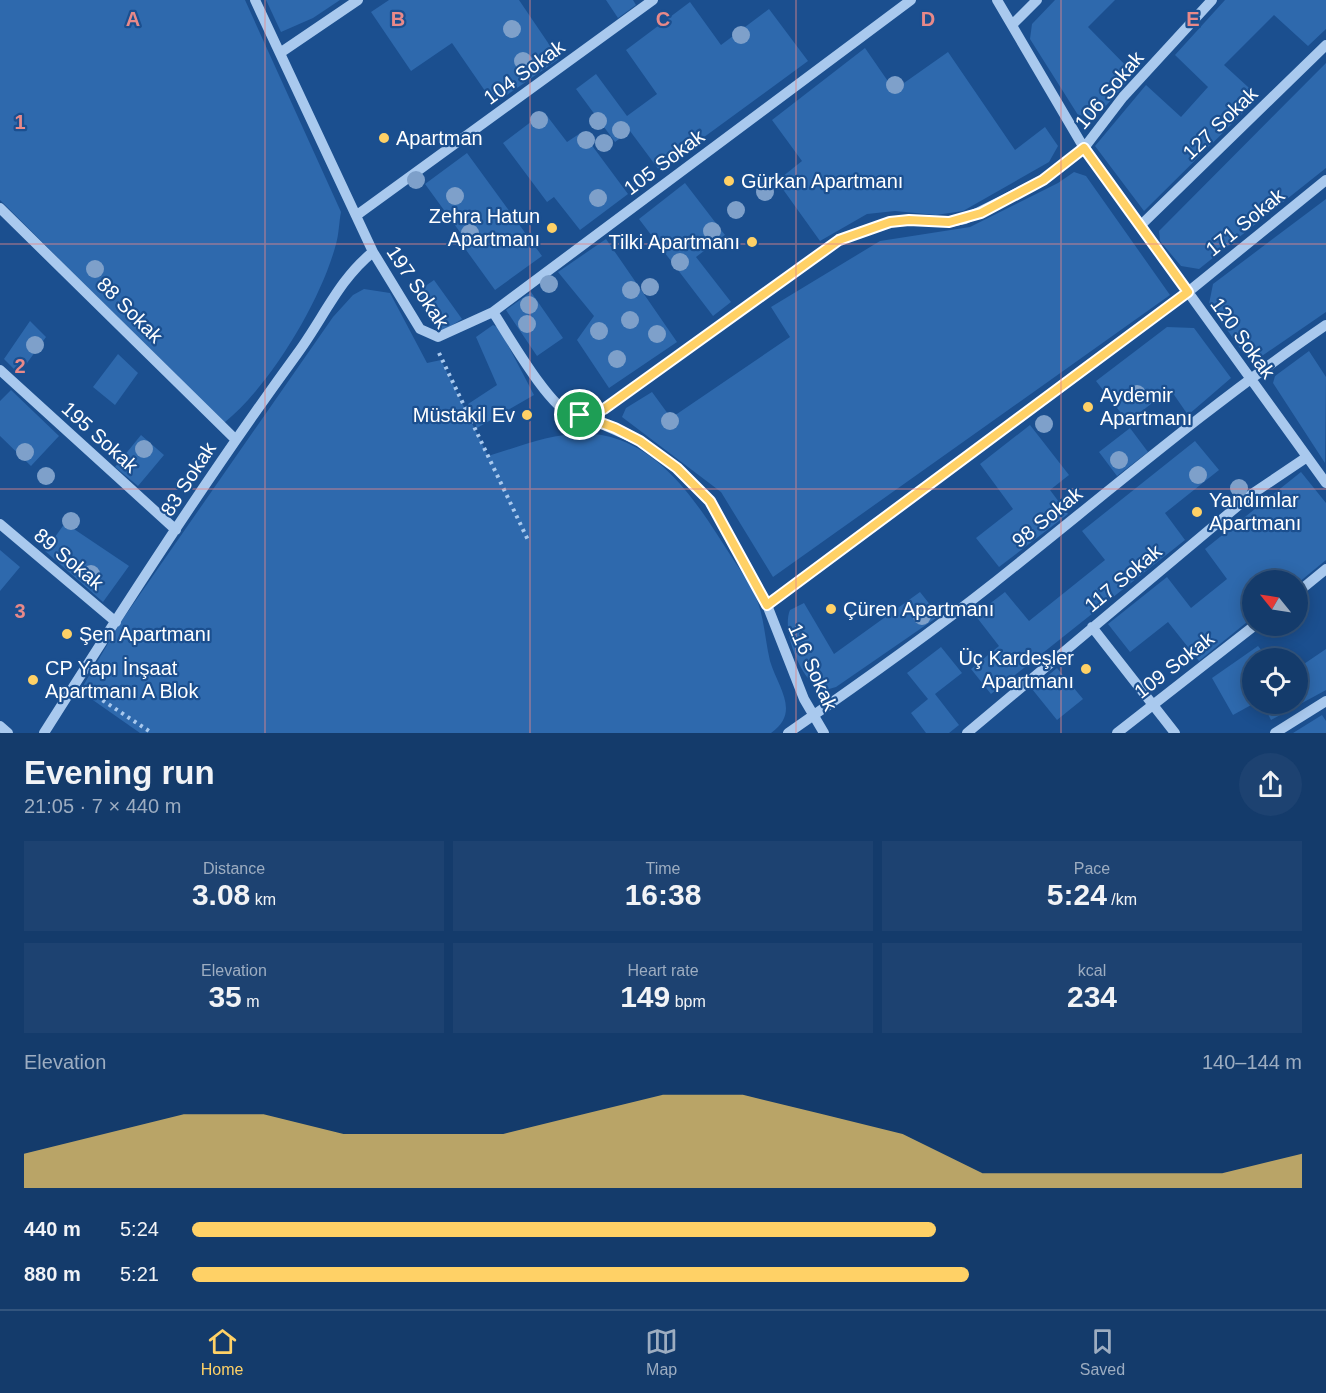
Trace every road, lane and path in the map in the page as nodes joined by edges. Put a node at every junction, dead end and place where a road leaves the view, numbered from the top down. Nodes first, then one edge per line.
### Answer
1 (255, 0) edge
2 (358, 0) edge
3 (653, 0) edge
4 (911, 0) edge
5 (997, 0) edge
6 (1037, 0) edge
7 (1212, 0) edge
8 (1012, 25) junction
9 (1326, 45) edge
10 (280, 53) junction
11 (1084, 148) junction
12 (1326, 180) edge
13 (0, 208) edge
14 (357, 215) junction
15 (1140, 226) junction
16 (373, 252) junction
17 (1188, 292) junction
18 (493, 312) junction
19 (1326, 325) edge
20 (431, 336) junction
21 (0, 370) edge
22 (1249, 378) junction
23 (580, 415) junction
24 (235, 439) junction
25 (1307, 457) junction
26 (1324, 476) edge
27 (0, 524) edge
28 (177, 530) junction
29 (528, 540) dead end
30 (1326, 569) edge
31 (1308, 584) edge
32 (767, 605) junction
33 (116, 622) junction
34 (1092, 627) junction
35 (1242, 635) edge
36 (76, 683) junction
37 (1326, 701) edge
38 (1153, 704) junction
39 (814, 715) junction
40 (0, 726) edge
41 (8, 733) edge
42 (44, 733) edge
43 (152, 733) edge
44 (788, 733) edge
45 (824, 733) edge
46 (967, 733) edge
47 (1117, 733) edge
48 (1175, 733) edge
49 (1275, 733) edge

1 - 10 street, 197 Sokak
2 - 10 street
3 - 14 street, 104 Sokak
4 - 18 street, 105 Sokak
5 - 8 street, 120 Sokak
6 - 8 street
7 - 11 street, 106 Sokak
8 - 11 street, 120 Sokak
9 - 15 street, 127 Sokak
10 - 14 street, 197 Sokak
11 - 15 street, 120 Sokak
11 - 23 street, 106 Sokak
12 - 17 street, 171 Sokak
13 - 24 street, 88 Sokak
14 - 16 street, 197 Sokak
15 - 17 street, 120 Sokak
16 - 20 street, 197 Sokak
16 - 24 street, 83 Sokak
17 - 22 street, 120 Sokak
17 - 32 street, 171 Sokak
18 - 20 street, 105 Sokak
18 - 23 street
19 - 22 street, 98 Sokak
20 - 29 path, 197 Sokak
21 - 28 street, 195 Sokak
22 - 25 street, 120 Sokak
22 - 39 street, 98 Sokak
23 - 32 street, 116 Sokak
24 - 28 street, 83 Sokak
25 - 26 street, 120 Sokak
25 - 34 street, 117 Sokak
27 - 33 street, 89 Sokak
28 - 33 street, 83 Sokak
30 - 31 street
32 - 39 street, 116 Sokak
33 - 36 street, 83 Sokak
34 - 38 street
34 - 46 street, 117 Sokak
35 - 38 street, 109 Sokak
36 - 42 street, 83 Sokak
36 - 43 path
37 - 49 street
38 - 47 street, 109 Sokak
38 - 48 street
39 - 44 street, 98 Sokak
39 - 45 street, 116 Sokak
40 - 41 street

